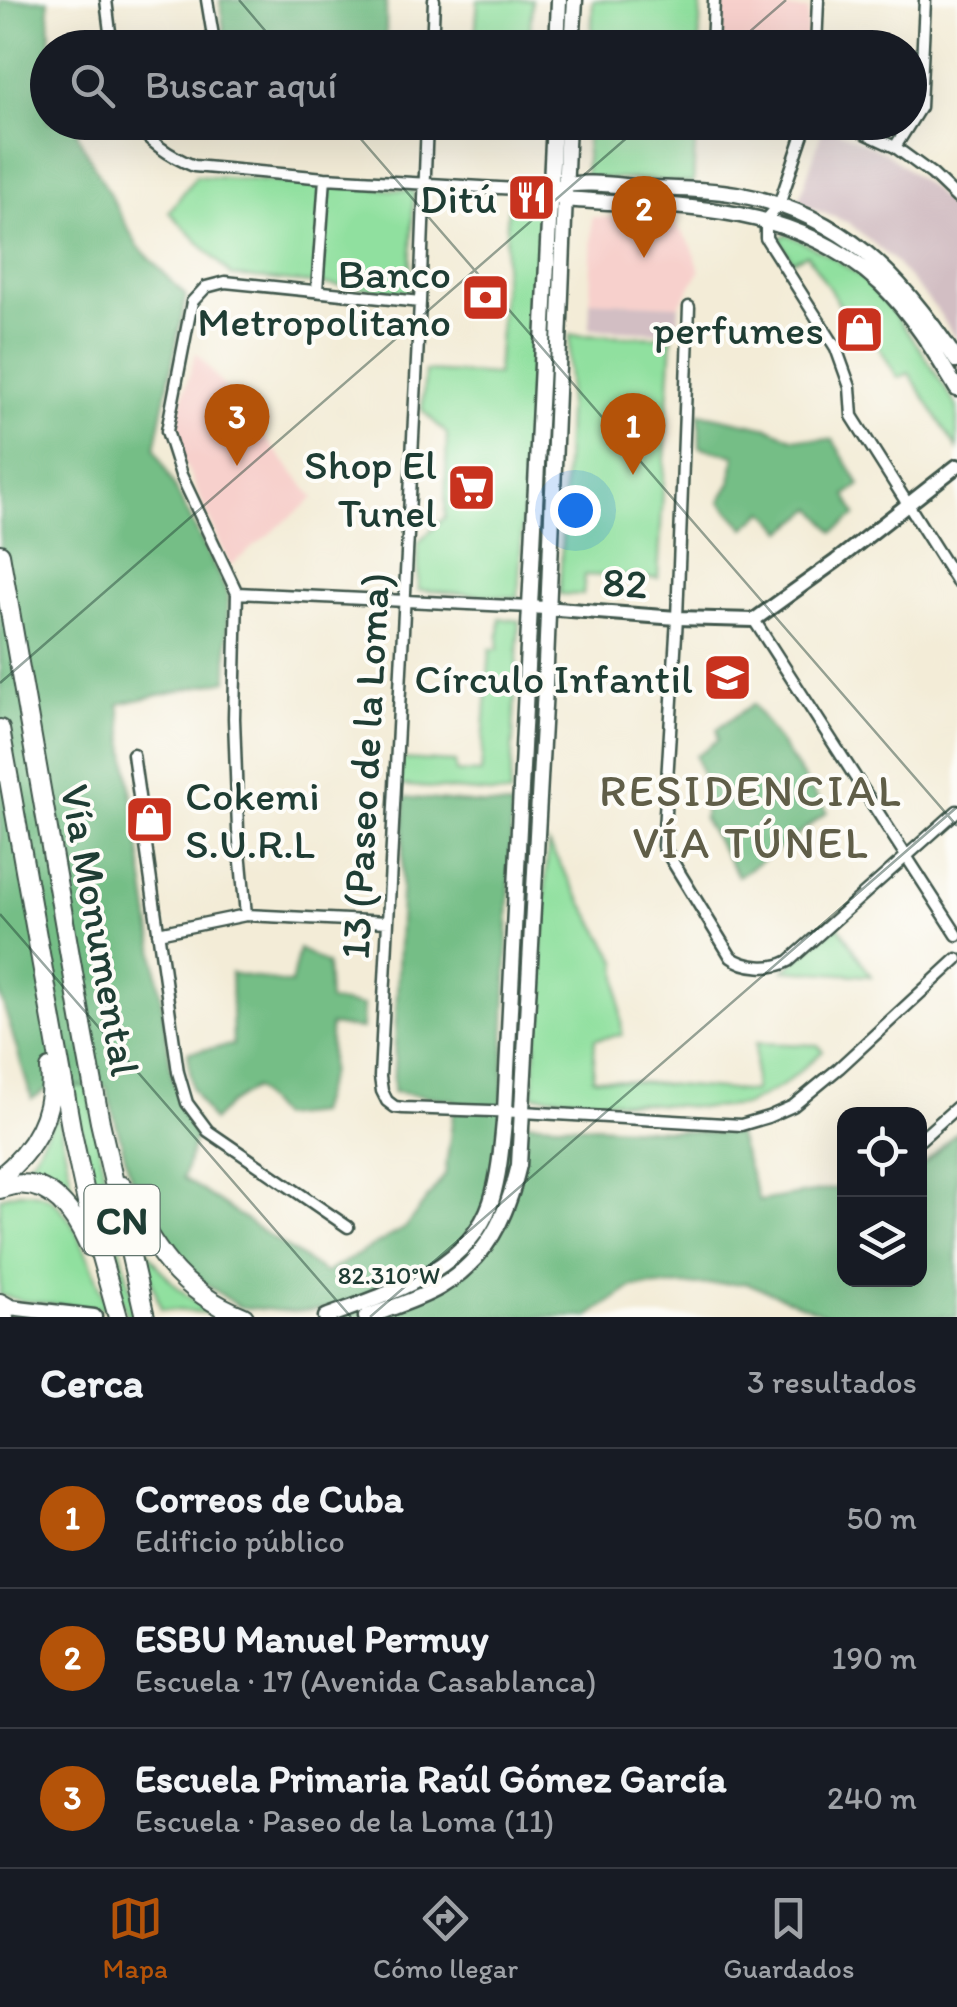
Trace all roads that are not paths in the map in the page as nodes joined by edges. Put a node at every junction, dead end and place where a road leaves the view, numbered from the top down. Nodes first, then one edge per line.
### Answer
1 (106, 0) edge
2 (208, 0) edge
3 (434, 0) edge
4 (559, 0) edge
5 (575, 0) edge
6 (714, 0) edge
7 (818, 0) edge
8 (925, 0) edge
9 (110, 30) edge
10 (212, 30) edge
11 (433, 30) edge
12 (558, 30) edge
13 (573, 30) edge
14 (713, 30) edge
15 (817, 30) edge
16 (924, 30) edge
17 (148, 140) edge
18 (426, 140) edge
19 (556, 140) edge
20 (566, 140) edge
21 (801, 140) edge
22 (878, 140) edge
23 (900, 140) edge
24 (895, 148) junction
25 (324, 178) junction
26 (424, 182) junction
27 (560, 192) junction
28 (957, 198) edge
29 (779, 205) junction
30 (766, 220) junction
31 (317, 290) junction
32 (420, 302) junction
33 (689, 307) dead end
34 (957, 361) edge
35 (957, 389) edge
36 (957, 466) edge
37 (909, 504) junction
38 (0, 554) edge
39 (957, 582) edge
40 (237, 594) junction
41 (405, 601) junction
42 (531, 608) junction
43 (548, 609) junction
44 (677, 618) junction
45 (754, 620) junction
46 (0, 729) edge
47 (132, 754) dead end
48 (957, 810) edge
49 (907, 855) junction
50 (246, 915) junction
51 (388, 922) junction
52 (158, 932) junction
53 (957, 935) edge
54 (38, 954) junction
55 (957, 959) edge
56 (957, 1107) edge
57 (505, 1111) junction
58 (522, 1112) junction
59 (100, 1122) junction
60 (927, 1134) edge
61 (0, 1177) edge
62 (0, 1189) edge
63 (348, 1227) dead end
64 (3, 1310) edge
65 (116, 1313) edge
66 (68, 1316) edge
67 (94, 1317) edge
68 (145, 1317) edge
69 (244, 1317) edge
70 (326, 1317) edge
71 (366, 1317) edge

1 - 9 street
2 - 10 street
3 - 11 street
4 - 12 main road
5 - 13 main road
6 - 14 street
7 - 15 street
8 - 16 street
17 - 25 street
18 - 26 street, 13 (Paseo de la Loma)
19 - 27 main road
20 - 27 main road
21 - 29 street
22 - 24 street
23 - 24 street
24 - 28 street
25 - 26 street
25 - 31 street
26 - 27 street
26 - 32 street, 13 (Paseo de la Loma)
27 - 29 main road
27 - 30 main road
27 - 42 main road
27 - 43 main road
29 - 30 street
29 - 34 main road
30 - 35 main road
30 - 37 street
31 - 32 street
31 - 40 street
32 - 41 street, 13 (Paseo de la Loma)
33 - 44 street
36 - 37 street
37 - 39 street
37 - 45 street
38 - 59 highway, Vía Monumental / CN
40 - 41 street, 82
40 - 50 street
41 - 42 street, 82
41 - 51 street, 13 (Paseo de la Loma)
42 - 43 street, 82
42 - 57 main road
43 - 44 street, 82
43 - 58 main road
44 - 45 street, 82
44 - 49 street
45 - 49 street
46 - 54 highway, Vía Monumental / CN
47 - 52 street
48 - 49 street
49 - 53 street
50 - 51 street
50 - 52 street
51 - 57 street, 13 (Paseo de la Loma)
52 - 63 street
54 - 61 highway
54 - 65 highway, Vía Monumental / CN
55 - 58 street
56 - 60 street
57 - 58 street
57 - 70 main road
58 - 71 main road
59 - 68 highway, Vía Monumental / CN
59 - 69 highway
62 - 65 highway
64 - 66 main road
66 - 67 main road

